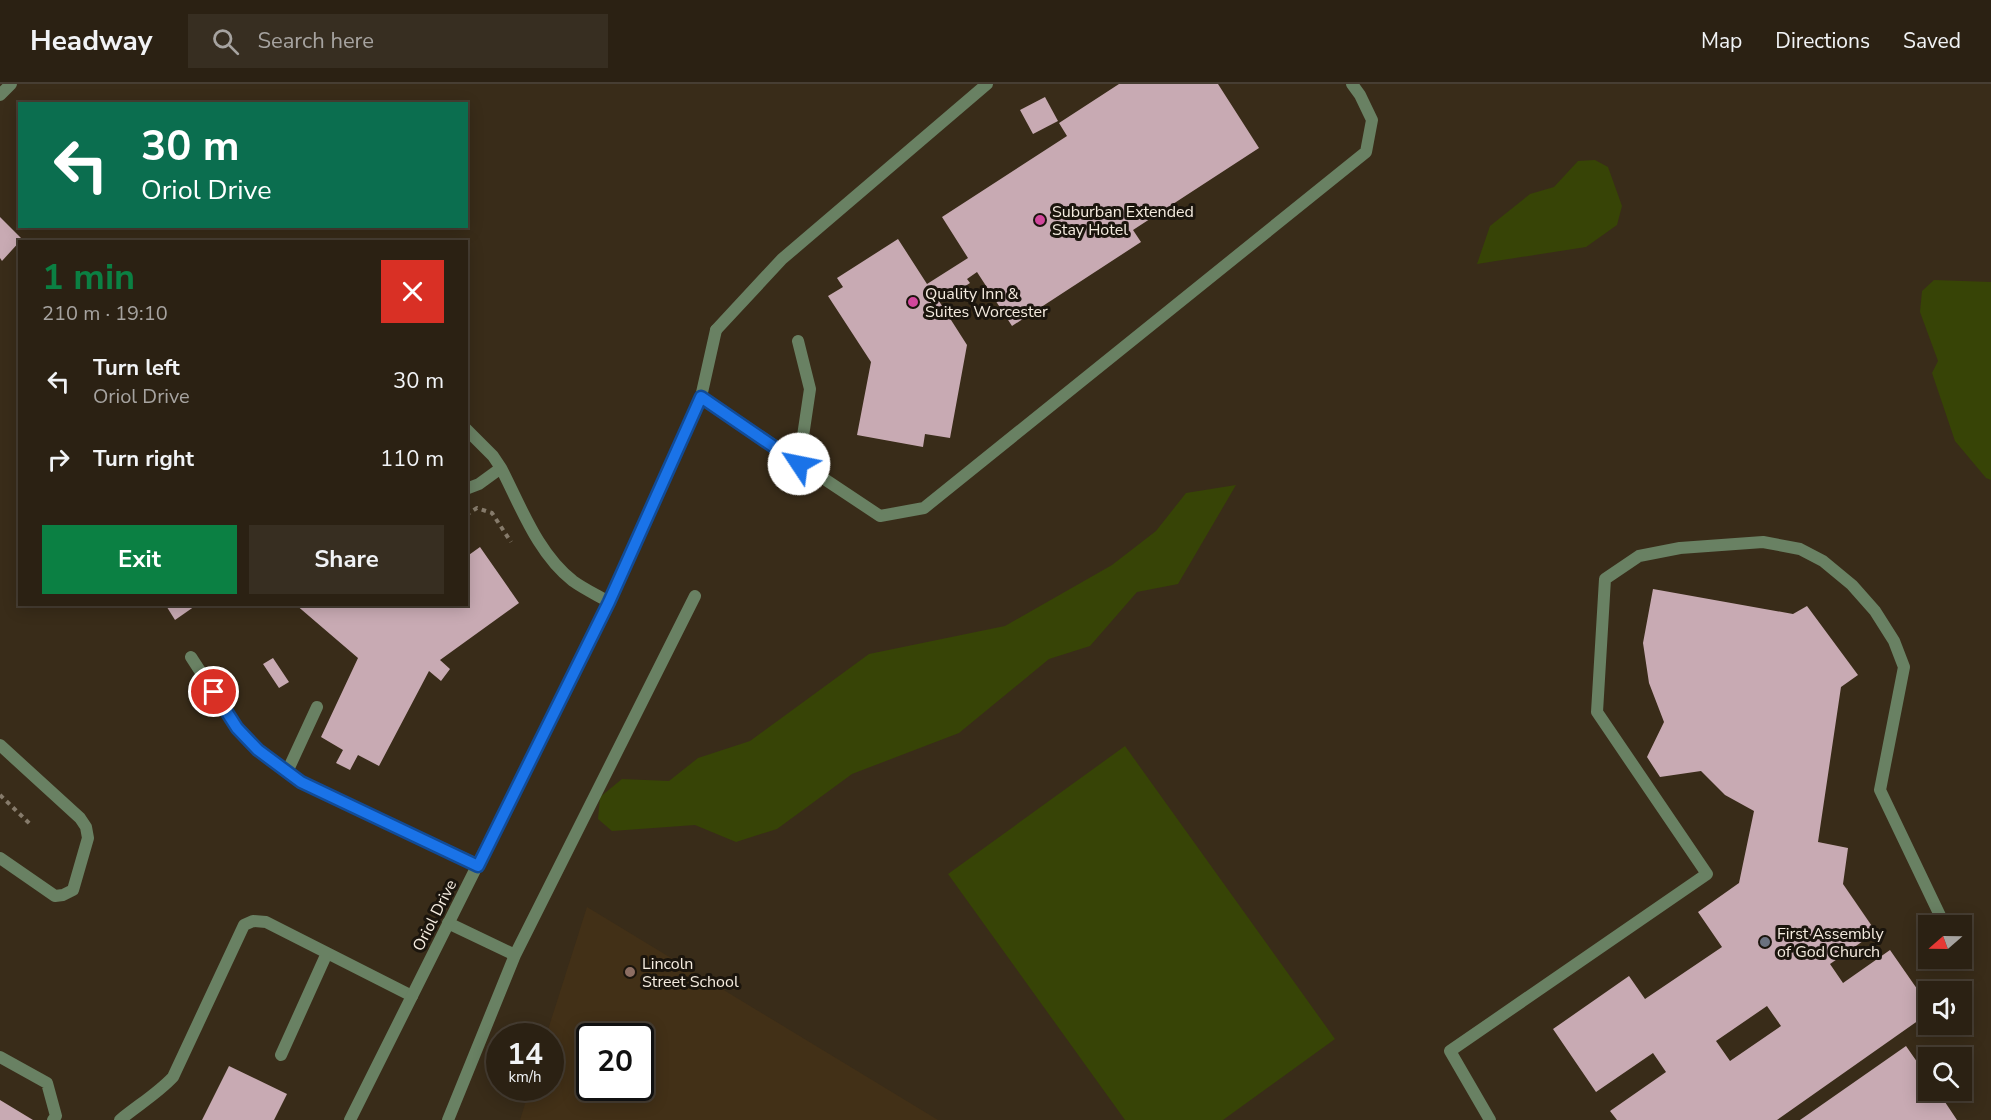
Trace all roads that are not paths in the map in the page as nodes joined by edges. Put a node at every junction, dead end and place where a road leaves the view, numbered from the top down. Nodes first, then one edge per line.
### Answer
1 (11, 84) edge
2 (987, 84) edge
3 (1352, 84) edge
4 (0, 96) edge
5 (798, 341) dead end
6 (701, 397) junction
7 (468, 431) edge
8 (799, 464) junction
9 (501, 468) junction
10 (468, 488) edge
11 (695, 596) dead end
12 (609, 602) junction
13 (191, 657) dead end
14 (317, 707) dead end
15 (0, 745) edge
16 (287, 772) junction
17 (0, 858) edge
18 (478, 866) junction
19 (1940, 915) edge
20 (448, 923) junction
21 (327, 953) junction
22 (515, 955) junction
23 (412, 996) junction
24 (281, 1055) dead end
25 (0, 1057) edge
26 (53, 1120) edge
27 (120, 1120) edge
28 (350, 1120) edge
29 (448, 1120) edge
30 (1490, 1120) edge

1 - 4 street
2 - 6 street, Oriol Drive
3 - 8 street
5 - 8 street
6 - 8 street
6 - 12 street, Oriol Drive
7 - 9 street
9 - 10 street
9 - 12 street
11 - 22 street
12 - 18 street, Oriol Drive
13 - 16 street
14 - 16 street
15 - 17 street
16 - 18 street
18 - 20 street, Oriol Drive
19 - 30 street
20 - 22 street
20 - 23 street, Oriol Drive
21 - 23 street
21 - 24 street
21 - 27 street
22 - 29 street
23 - 28 street, Oriol Drive
25 - 26 street

